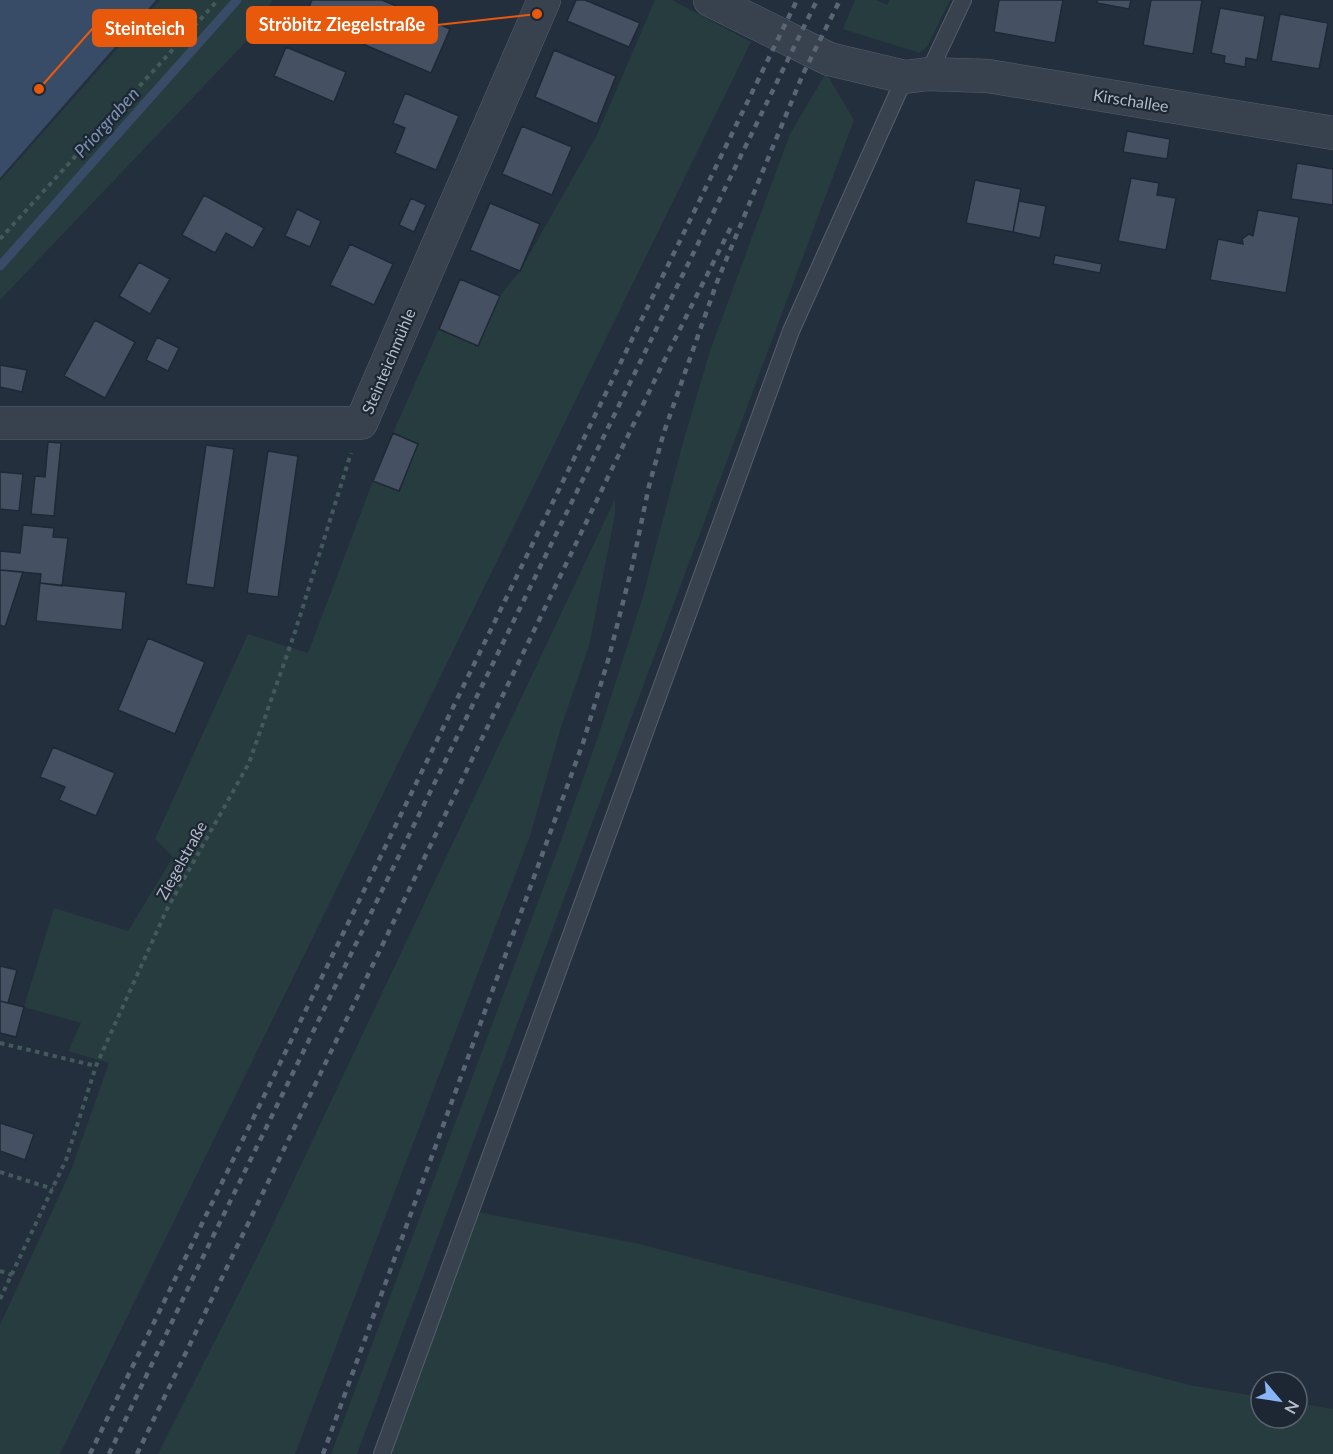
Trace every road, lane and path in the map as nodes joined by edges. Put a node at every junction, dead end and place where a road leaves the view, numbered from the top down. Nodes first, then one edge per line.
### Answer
1 (218, 0) edge
2 (544, 0) edge
3 (711, 0) edge
4 (963, 0) edge
5 (916, 75) junction
6 (1333, 133) edge
7 (0, 239) edge
8 (0, 423) edge
9 (361, 423) junction
10 (0, 1043) edge
11 (96, 1066) junction
12 (0, 1172) edge
13 (52, 1189) junction
14 (0, 1271) edge
15 (12, 1275) junction
16 (0, 1299) edge
17 (382, 1454) edge

1 - 7 path
2 - 9 street, Steinteichmühle
3 - 5 street, Kirschallee
4 - 5 lane
5 - 6 street, Kirschallee
5 - 17 lane
8 - 9 street, Steinteichmühle
9 - 11 path, Ziegelstraße
10 - 11 path
11 - 13 path, Ziegelstraße
12 - 13 path
13 - 15 path, Ziegelstraße
14 - 15 path
15 - 16 path, Ziegelstraße

